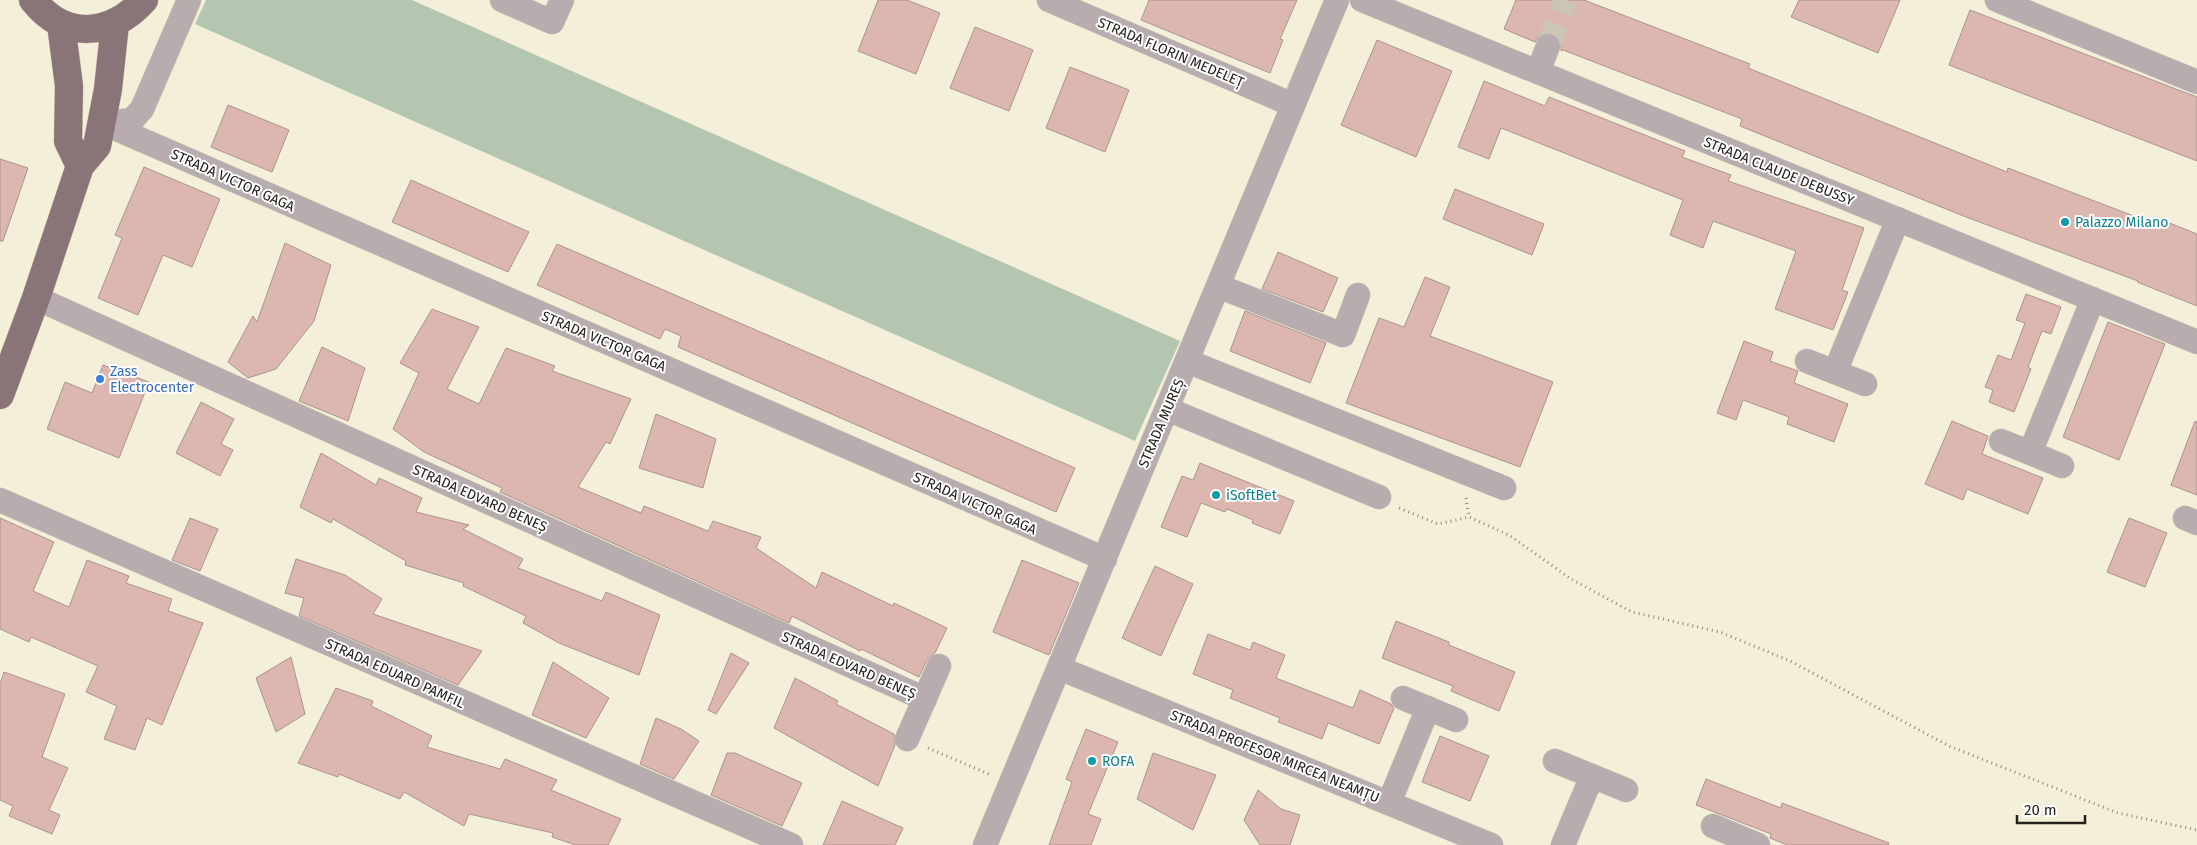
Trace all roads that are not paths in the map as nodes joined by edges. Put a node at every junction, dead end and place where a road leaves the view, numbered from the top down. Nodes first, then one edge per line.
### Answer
1 (33, 0) edge
2 (144, 0) edge
3 (189, 0) edge
4 (502, 0) edge
5 (562, 0) edge
6 (1049, 0) edge
7 (1337, 0) edge
8 (1362, 0) edge
9 (1997, 0) edge
10 (61, 24) junction
11 (115, 24) junction
12 (1548, 46) tunnel mouth
13 (1538, 72) junction
14 (2197, 82) edge
15 (1293, 105) junction
16 (103, 123) junction
17 (80, 166) junction
18 (1898, 219) junction
19 (1218, 286) junction
20 (1358, 295) dead end
21 (36, 298) junction
22 (2092, 299) junction
23 (2197, 342) edge
24 (1187, 360) junction
25 (1807, 361) dead end
26 (1835, 372) junction
27 (1865, 384) dead end
28 (0, 395) edge
29 (1167, 409) junction
30 (2001, 441) dead end
31 (2030, 453) junction
32 (2062, 466) dead end
33 (1504, 488) dead end
34 (1379, 496) road end
35 (0, 500) edge
36 (1105, 559) junction
37 (939, 666) dead end
38 (1060, 668) junction
39 (1403, 698) dead end
40 (925, 699) junction
41 (1428, 708) junction
42 (1456, 720) dead end
43 (907, 739) road end
44 (1555, 761) dead end
45 (1592, 776) junction
46 (1626, 790) dead end
47 (1389, 803) junction
48 (1713, 826) dead end
49 (1756, 844) edge
50 (791, 845) edge
51 (985, 845) edge
52 (1491, 845) edge
53 (1563, 845) edge

1 - 10 main road
2 - 11 main road
3 - 16 street
4 - 5 street
6 - 15 street, STRADA FLORIN MEDELEȚ
7 - 15 street, STRADA MUREȘ
8 - 13 street, STRADA CLAUDE DEBUSSY
9 - 14 street
10 - 11 main road
10 - 17 main road
11 - 16 main road
12 - 13 street
13 - 18 street, STRADA CLAUDE DEBUSSY
15 - 19 street, STRADA MUREȘ
16 - 17 main road
16 - 36 street, STRADA VICTOR GAGA
17 - 21 main road
18 - 22 street, STRADA CLAUDE DEBUSSY
18 - 26 street
19 - 20 street
19 - 24 street, STRADA MUREȘ
21 - 28 main road
21 - 40 street, STRADA EDVARD BENEȘ
22 - 23 street, STRADA CLAUDE DEBUSSY
22 - 31 street
24 - 29 street, STRADA MUREȘ
24 - 33 street
25 - 26 street
26 - 27 street
29 - 34 street
29 - 36 street, STRADA MUREȘ
30 - 31 street
31 - 32 street
35 - 50 street, STRADA EDUARD PAMFIL
36 - 38 street, STRADA MUREȘ
37 - 40 street
38 - 47 street, STRADA PROFESOR MIRCEA NEAMȚU
38 - 51 street, STRADA MUREȘ
39 - 41 street
40 - 43 street
41 - 42 street
41 - 47 street
44 - 45 street
45 - 46 street
45 - 53 street
47 - 52 street, STRADA PROFESOR MIRCEA NEAMȚU
48 - 49 street

